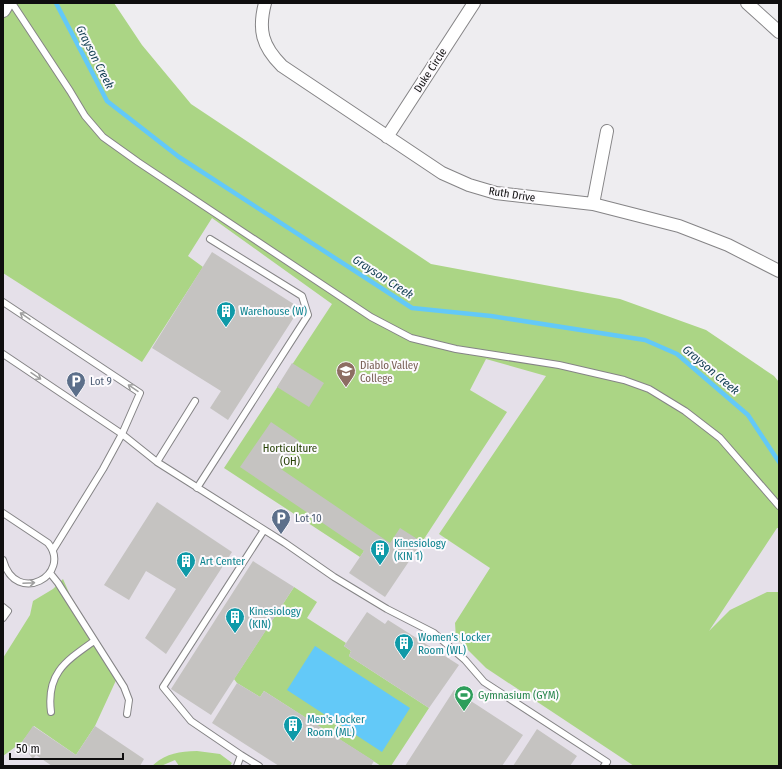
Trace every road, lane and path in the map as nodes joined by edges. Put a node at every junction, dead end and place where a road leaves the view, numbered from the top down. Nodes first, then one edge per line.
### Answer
1 (7, 3) edge
2 (12, 3) edge
3 (265, 3) edge
4 (474, 3) edge
5 (747, 3) edge
6 (3, 10) edge
7 (779, 32) edge
8 (607, 131) dead end
9 (387, 137) junction
10 (593, 204) junction
11 (210, 239) dead end
12 (779, 271) edge
13 (3, 302) edge
14 (3, 354) edge
15 (195, 401) dead end
16 (122, 434) junction
17 (157, 462) junction
18 (197, 488) junction
19 (779, 506) edge
20 (3, 513) edge
21 (264, 530) junction
22 (53, 550) junction
23 (3, 560) edge
24 (50, 573) junction
25 (3, 607) edge
26 (3, 618) edge
27 (94, 641) junction
28 (51, 712) dead end
29 (127, 714) dead end
30 (241, 755) junction
31 (237, 766) edge
32 (259, 766) edge
33 (604, 766) edge

1 - 6 street
2 - 19 lane
3 - 9 street, Ruth Drive
4 - 9 street, Duke Circle
5 - 7 street
8 - 10 street
9 - 10 street, Ruth Drive
10 - 12 street, Ruth Drive
11 - 18 lane
16 -> 13 lane
14 -> 16 lane
15 - 17 lane
16 - 17 lane
16 - 22 lane
17 - 18 lane
18 - 21 lane
20 - 22 lane
21 - 30 lane
21 - 33 lane
22 - 24 lane
23 -> 24 lane
24 - 27 lane
25 - 26 lane
27 - 28 lane
27 - 29 lane
30 - 31 lane
30 - 32 lane

